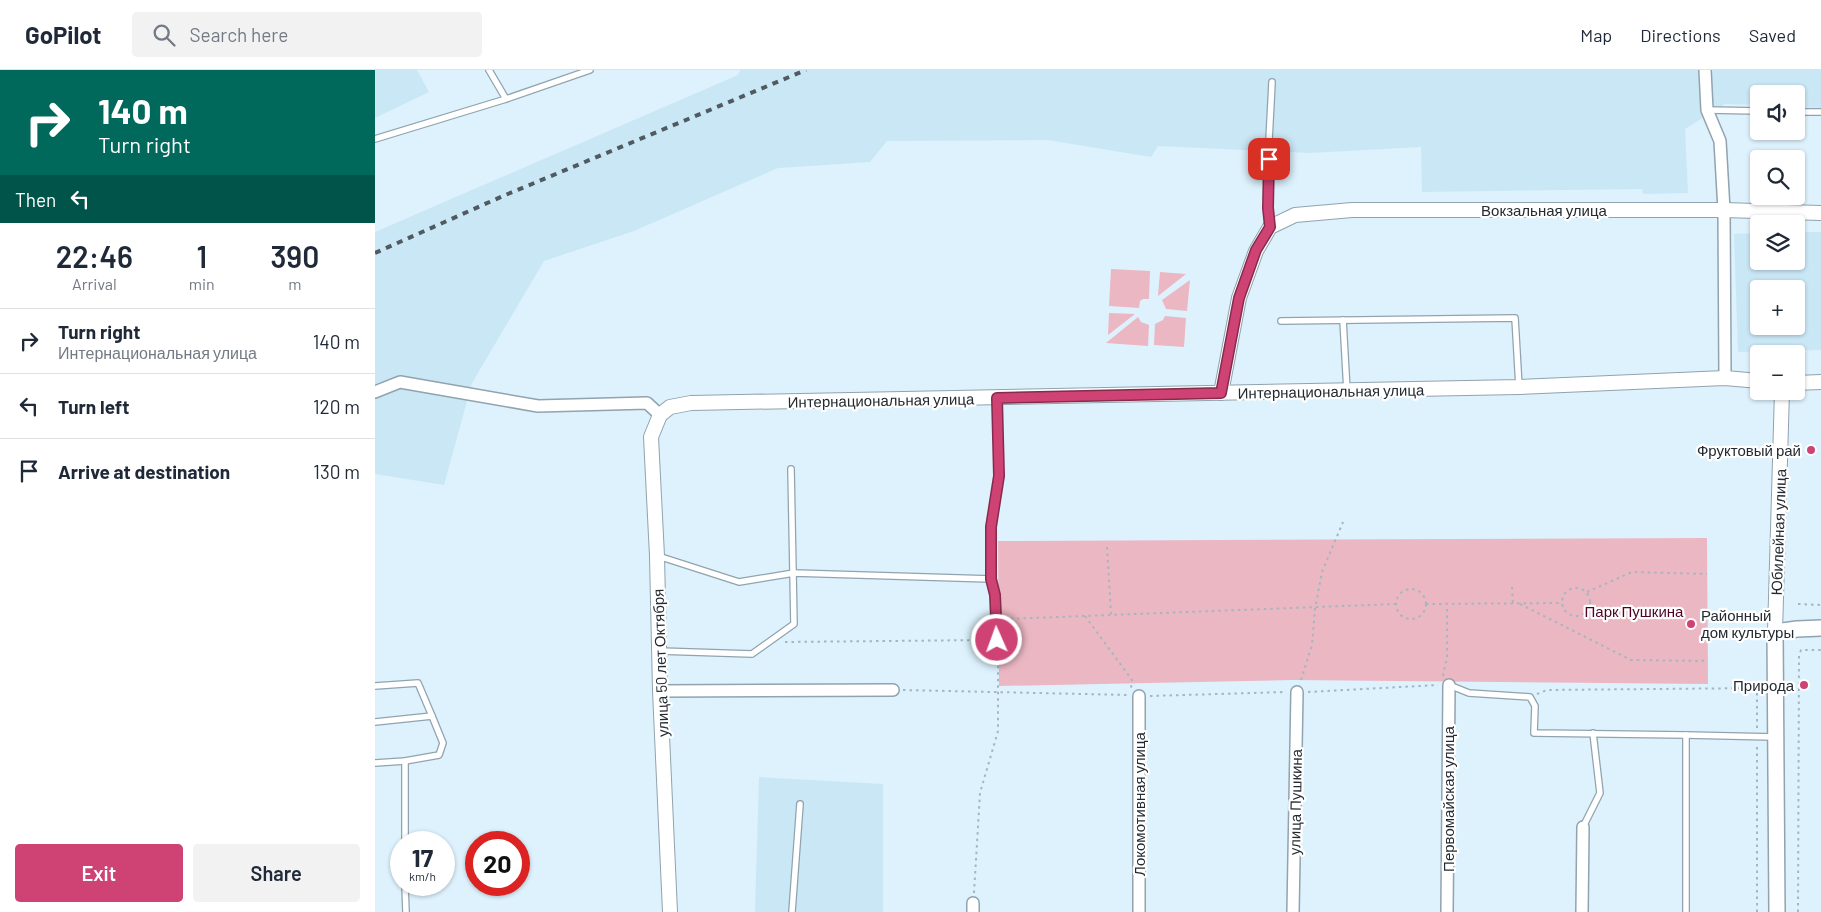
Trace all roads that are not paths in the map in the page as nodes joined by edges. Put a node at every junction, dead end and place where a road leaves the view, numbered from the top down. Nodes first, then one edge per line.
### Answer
1 (489, 70) edge
2 (590, 70) edge
3 (1705, 70) edge
4 (1272, 82) dead end
5 (506, 99) junction
6 (1707, 110) junction
7 (1750, 111) edge
8 (1805, 112) edge
9 (1821, 112) edge
10 (375, 139) edge
11 (1724, 210) junction
12 (1821, 213) edge
13 (1270, 227) junction
14 (1343, 320) junction
15 (1281, 321) dead end
16 (1725, 378) junction
17 (1750, 380) edge
18 (1821, 382) edge
19 (1805, 383) edge
20 (1519, 387) junction
21 (1347, 391) junction
22 (375, 392) edge
23 (1221, 393) junction
24 (997, 398) junction
25 (1782, 400) edge
26 (660, 415) junction
27 (791, 469) dead end
28 (657, 556) junction
29 (794, 573) junction
30 (991, 579) junction
31 (1821, 628) edge
32 (1775, 632) junction
33 (997, 640) road end
34 (659, 652) junction
35 (1445, 685) joint
36 (375, 686) edge
37 (893, 690) road end
38 (660, 691) junction
39 (1297, 692) road end
40 (1135, 696) road end
41 (432, 716) junction
42 (375, 722) edge
43 (1593, 734) junction
44 (1686, 735) junction
45 (1776, 737) junction
46 (405, 761) junction
47 (375, 763) edge
48 (800, 804) dead end
49 (1583, 827) joint
50 (405, 831) edge
51 (405, 896) edge
52 (405, 912) edge
53 (670, 912) edge
54 (792, 912) edge
55 (1139, 912) edge
56 (1293, 912) edge
57 (1447, 912) edge
58 (1582, 912) edge
59 (1686, 912) edge
60 (1777, 912) edge

1 - 5 lane
2 - 5 lane
3 - 6 street
4 - 13 lane
5 - 10 lane
6 - 7 lane
6 - 11 street
8 - 9 lane
11 - 12 street, Вокзальная улица
11 - 13 street, Вокзальная улица
11 - 16 street
13 - 23 street
14 - 15 lane
14 - 20 lane
14 - 21 lane
16 - 17 street, Интернациональная улица
16 - 20 street, Интернациональная улица
18 - 19 street
20 - 21 street, Интернациональная улица
21 - 23 street, Интернациональная улица
22 - 26 street
23 - 24 street, Интернациональная улица
24 - 26 street, Интернациональная улица
24 - 30 lane
25 - 32 street, Юбилейная улица
26 - 28 street, улица 50 лет Октября
27 - 29 lane
28 - 29 lane
28 - 34 street, улица 50 лет Октября
29 - 30 lane
29 - 34 lane
30 - 33 lane
31 - 32 main road
32 - 45 main road, Юбилейная улица
34 - 38 street, улица 50 лет Октября
35 - 43 lane
35 - 57 street, Первомайская улица
36 - 41 lane
37 - 38 street
38 - 53 street, улица 50 лет Октября
39 - 56 street, улица Пушкина
40 - 55 street, Локомотивная улица
41 - 42 lane
41 - 46 lane
43 - 44 lane
43 - 49 lane
44 - 45 lane
44 - 59 lane
45 - 60 main road, Юбилейная улица
46 - 47 lane
46 - 50 lane
48 - 54 lane
49 - 58 street
51 - 52 lane

